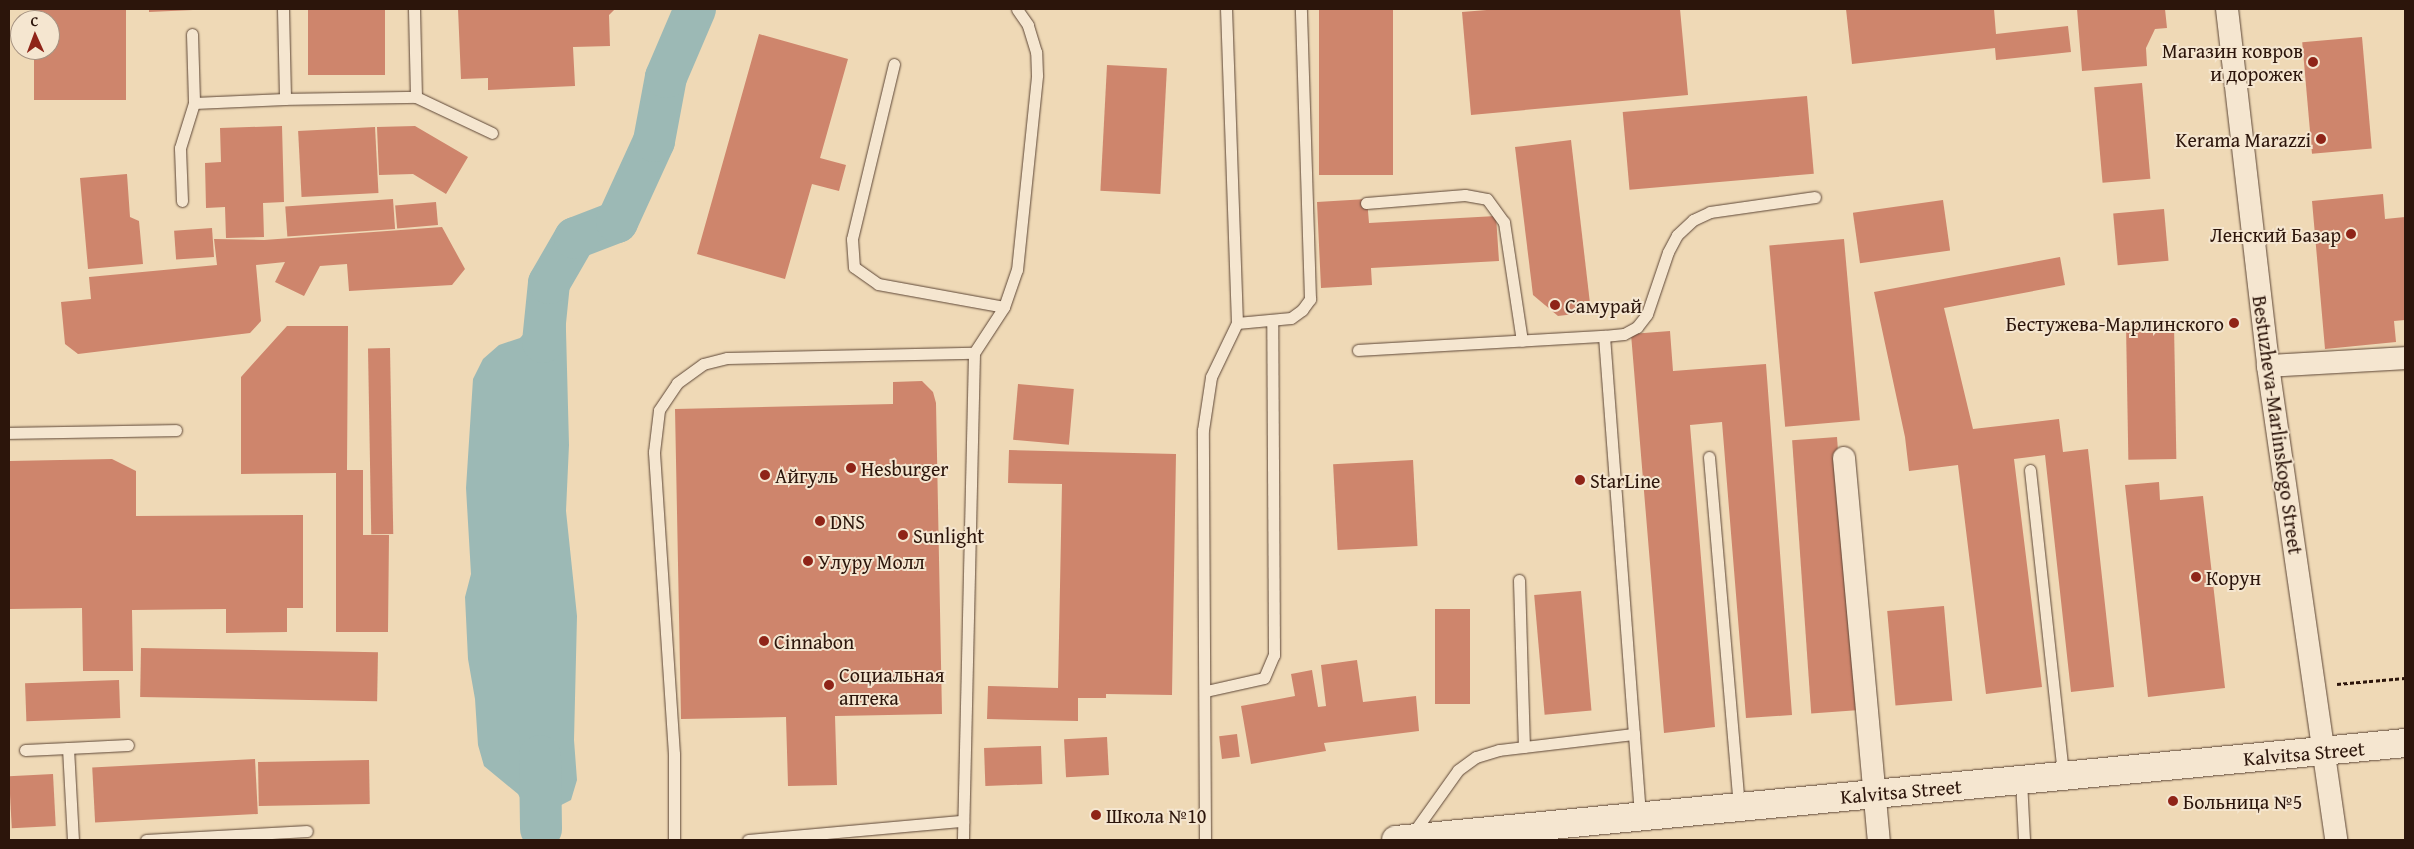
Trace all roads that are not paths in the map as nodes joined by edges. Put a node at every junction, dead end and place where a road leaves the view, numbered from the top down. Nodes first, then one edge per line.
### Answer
1 (283, 9) edge
2 (414, 9) edge
3 (1017, 9) edge
4 (1226, 9) edge
5 (1301, 9) edge
6 (2227, 9) edge
7 (192, 34) dead end
8 (894, 64) dead end
9 (416, 97) junction
10 (285, 99) junction
11 (194, 103) junction
12 (492, 133) dead end
13 (1815, 197) dead end
14 (182, 201) dead end
15 (1366, 203) dead end
16 (1004, 307) junction
17 (1272, 322) junction
18 (1237, 323) junction
19 (1604, 336) junction
20 (1522, 341) junction
21 (1358, 350) dead end
22 (974, 353) junction
23 (2405, 358) edge
24 (2268, 366) junction
25 (176, 430) dead end
26 (9, 433) edge
27 (1709, 457) dead end
28 (1844, 458) dead end
29 (2030, 470) dead end
30 (1519, 580) dead end
31 (1206, 691) junction
32 (1634, 734) junction
33 (2405, 743) edge
34 (128, 745) dead end
35 (1524, 747) junction
36 (68, 748) junction
37 (25, 750) dead end
38 (2323, 751) junction
39 (2063, 776) junction
40 (2021, 780) junction
41 (1875, 793) junction
42 (1739, 807) junction
43 (1640, 818) junction
44 (963, 821) junction
45 (307, 831) dead end
46 (214, 839) edge
47 (73, 840) edge
48 (146, 840) edge
49 (674, 840) edge
50 (748, 840) edge
51 (963, 840) edge
52 (1205, 840) edge
53 (1403, 840) edge
54 (1879, 840) edge
55 (2024, 840) edge
56 (2336, 840) edge

1 - 10 lane
2 - 9 lane
3 - 16 lane
4 - 18 lane
5 - 17 lane
6 - 24 street, Bestuzheva-Marlinskogo Street
7 - 11 lane
8 - 16 lane
9 - 10 lane
9 - 12 lane
10 - 11 lane
11 - 14 lane
13 - 19 lane
15 - 20 lane
16 - 22 lane
17 - 18 lane
17 - 31 lane
18 - 31 lane
19 - 20 lane
19 - 32 lane
20 - 21 lane
22 - 44 lane
22 - 49 lane
23 - 24 street
24 - 38 street, Bestuzheva-Marlinskogo Street
25 - 26 lane
27 - 42 lane
28 - 41 street
29 - 39 lane
30 - 35 lane
31 - 52 lane
32 - 35 lane
32 - 43 lane
33 - 38 street, Kalvitsa Street
34 - 36 lane
35 - 53 lane
36 - 37 lane
36 - 47 lane
38 - 39 street, Kalvitsa Street
38 - 56 street, Bestuzheva-Marlinskogo Street
39 - 40 street, Kalvitsa Street
40 - 41 street, Kalvitsa Street
40 - 55 lane
41 - 42 street, Kalvitsa Street
41 - 54 street
42 - 43 street, Kalvitsa Street
43 - 53 street, Kalvitsa Street
44 - 50 lane
44 - 51 lane
45 - 46 lane
46 - 48 lane

